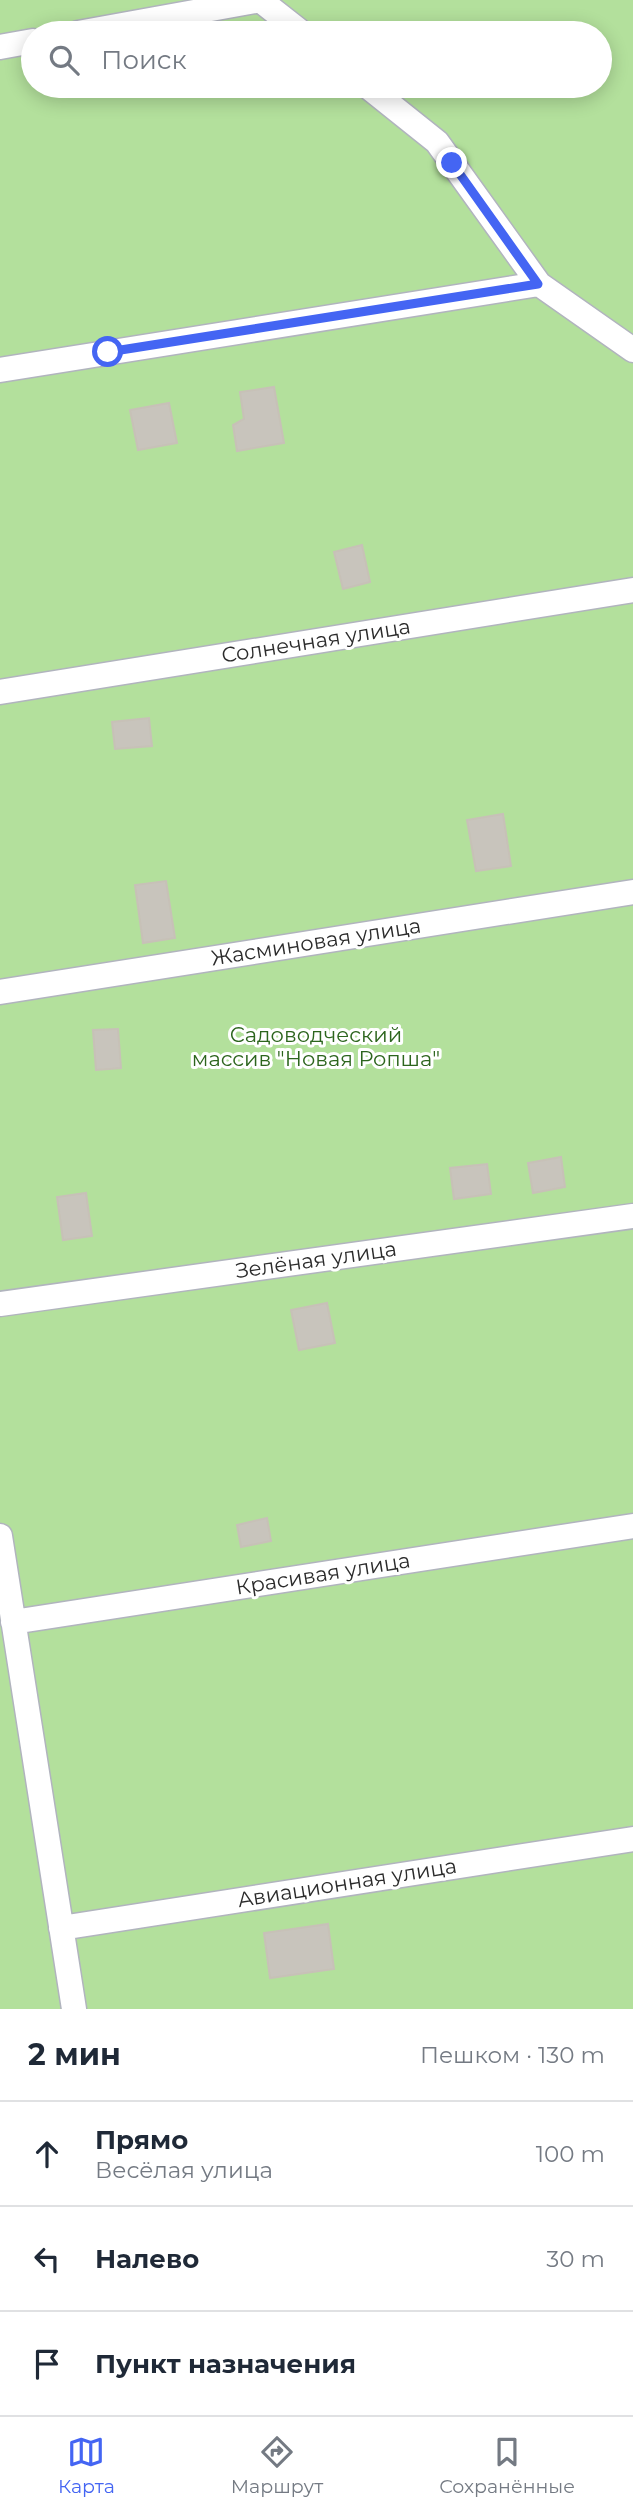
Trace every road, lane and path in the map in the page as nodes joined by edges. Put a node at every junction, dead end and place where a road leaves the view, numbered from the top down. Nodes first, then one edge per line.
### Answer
1 (260, 0) edge
2 (144, 21) edge
3 (287, 21) edge
4 (21, 43) edge
5 (0, 47) edge
6 (382, 98) edge
7 (538, 284) junction
8 (633, 349) edge
9 (0, 370) edge
10 (633, 590) edge
11 (0, 692) edge
12 (633, 892) edge
13 (0, 992) edge
14 (633, 1216) edge
15 (0, 1304) edge
16 (633, 1526) edge
17 (0, 1536) edge
18 (13, 1622) junction
19 (633, 1839) edge
20 (61, 1928) junction
21 (74, 2009) edge

1 - 2 street
1 - 3 street
4 - 5 street
6 - 7 street
7 - 8 street
7 - 9 street
10 - 11 street, Солнечная улица
12 - 13 street, Жасминовая улица
14 - 15 street, Зелёная улица
16 - 18 street, Красивая улица
17 - 18 street
18 - 20 street
19 - 20 street, Авиационная улица
20 - 21 street

